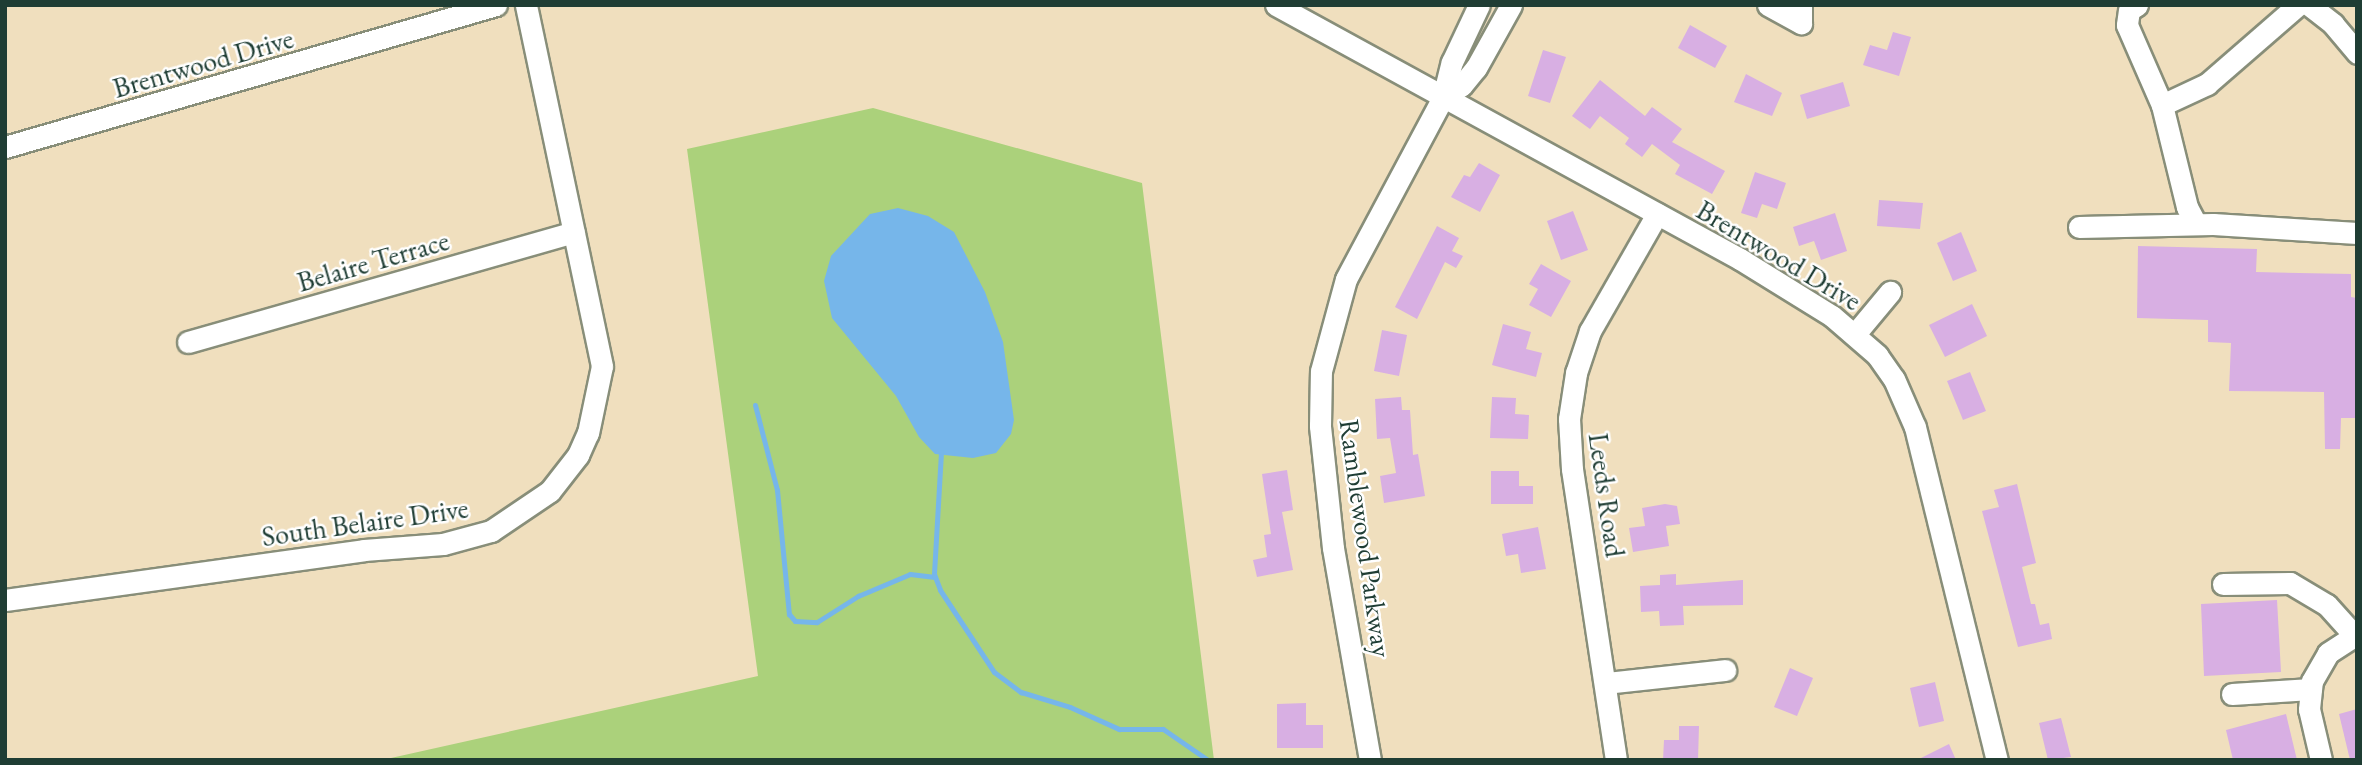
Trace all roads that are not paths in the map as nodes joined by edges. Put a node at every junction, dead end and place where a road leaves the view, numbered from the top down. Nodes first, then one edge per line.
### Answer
1 (496, 5) edge
2 (526, 5) edge
3 (1276, 5) edge
4 (1479, 5) edge
5 (1511, 5) edge
6 (1769, 5) edge
7 (2137, 5) edge
8 (2298, 5) edge
9 (2309, 5) edge
10 (1801, 14) edge
11 (2123, 15) edge
12 (2357, 53) edge
13 (1443, 97) junction
14 (2162, 104) junction
15 (5, 147) edge
16 (1657, 215) junction
17 (2196, 224) junction
18 (2079, 227) dead end
19 (574, 232) junction
20 (2357, 233) edge
21 (1891, 292) dead end
22 (1855, 334) junction
23 (188, 342) dead end
24 (2223, 584) dead end
25 (5, 600) edge
26 (2356, 634) edge
27 (1725, 670) dead end
28 (1606, 682) junction
29 (2311, 689) junction
30 (2232, 694) dead end
31 (1370, 760) edge
32 (1616, 760) edge
33 (1997, 760) edge
34 (2321, 760) edge

1 - 15 street, Brentwood Drive
2 - 19 street, South Belaire Drive
3 - 13 street, Brentwood Drive
4 - 13 street, Ramblewood Parkway
5 - 13 street, Ramblewood Parkway
6 - 10 street
7 - 11 street
8 - 14 street
9 - 12 street
11 - 14 street
13 - 16 street, Brentwood Drive
13 - 31 street, Ramblewood Parkway
14 - 17 street
16 - 22 street, Brentwood Drive
16 - 28 street, Leeds Road
17 - 18 street
17 - 20 street
19 - 23 street, Belaire Terrace
19 - 25 street, South Belaire Drive
21 - 22 street
22 - 33 street, Brentwood Drive
24 - 26 street
26 - 29 street
27 - 28 street
28 - 32 street, Leeds Road
29 - 30 street
29 - 34 street

